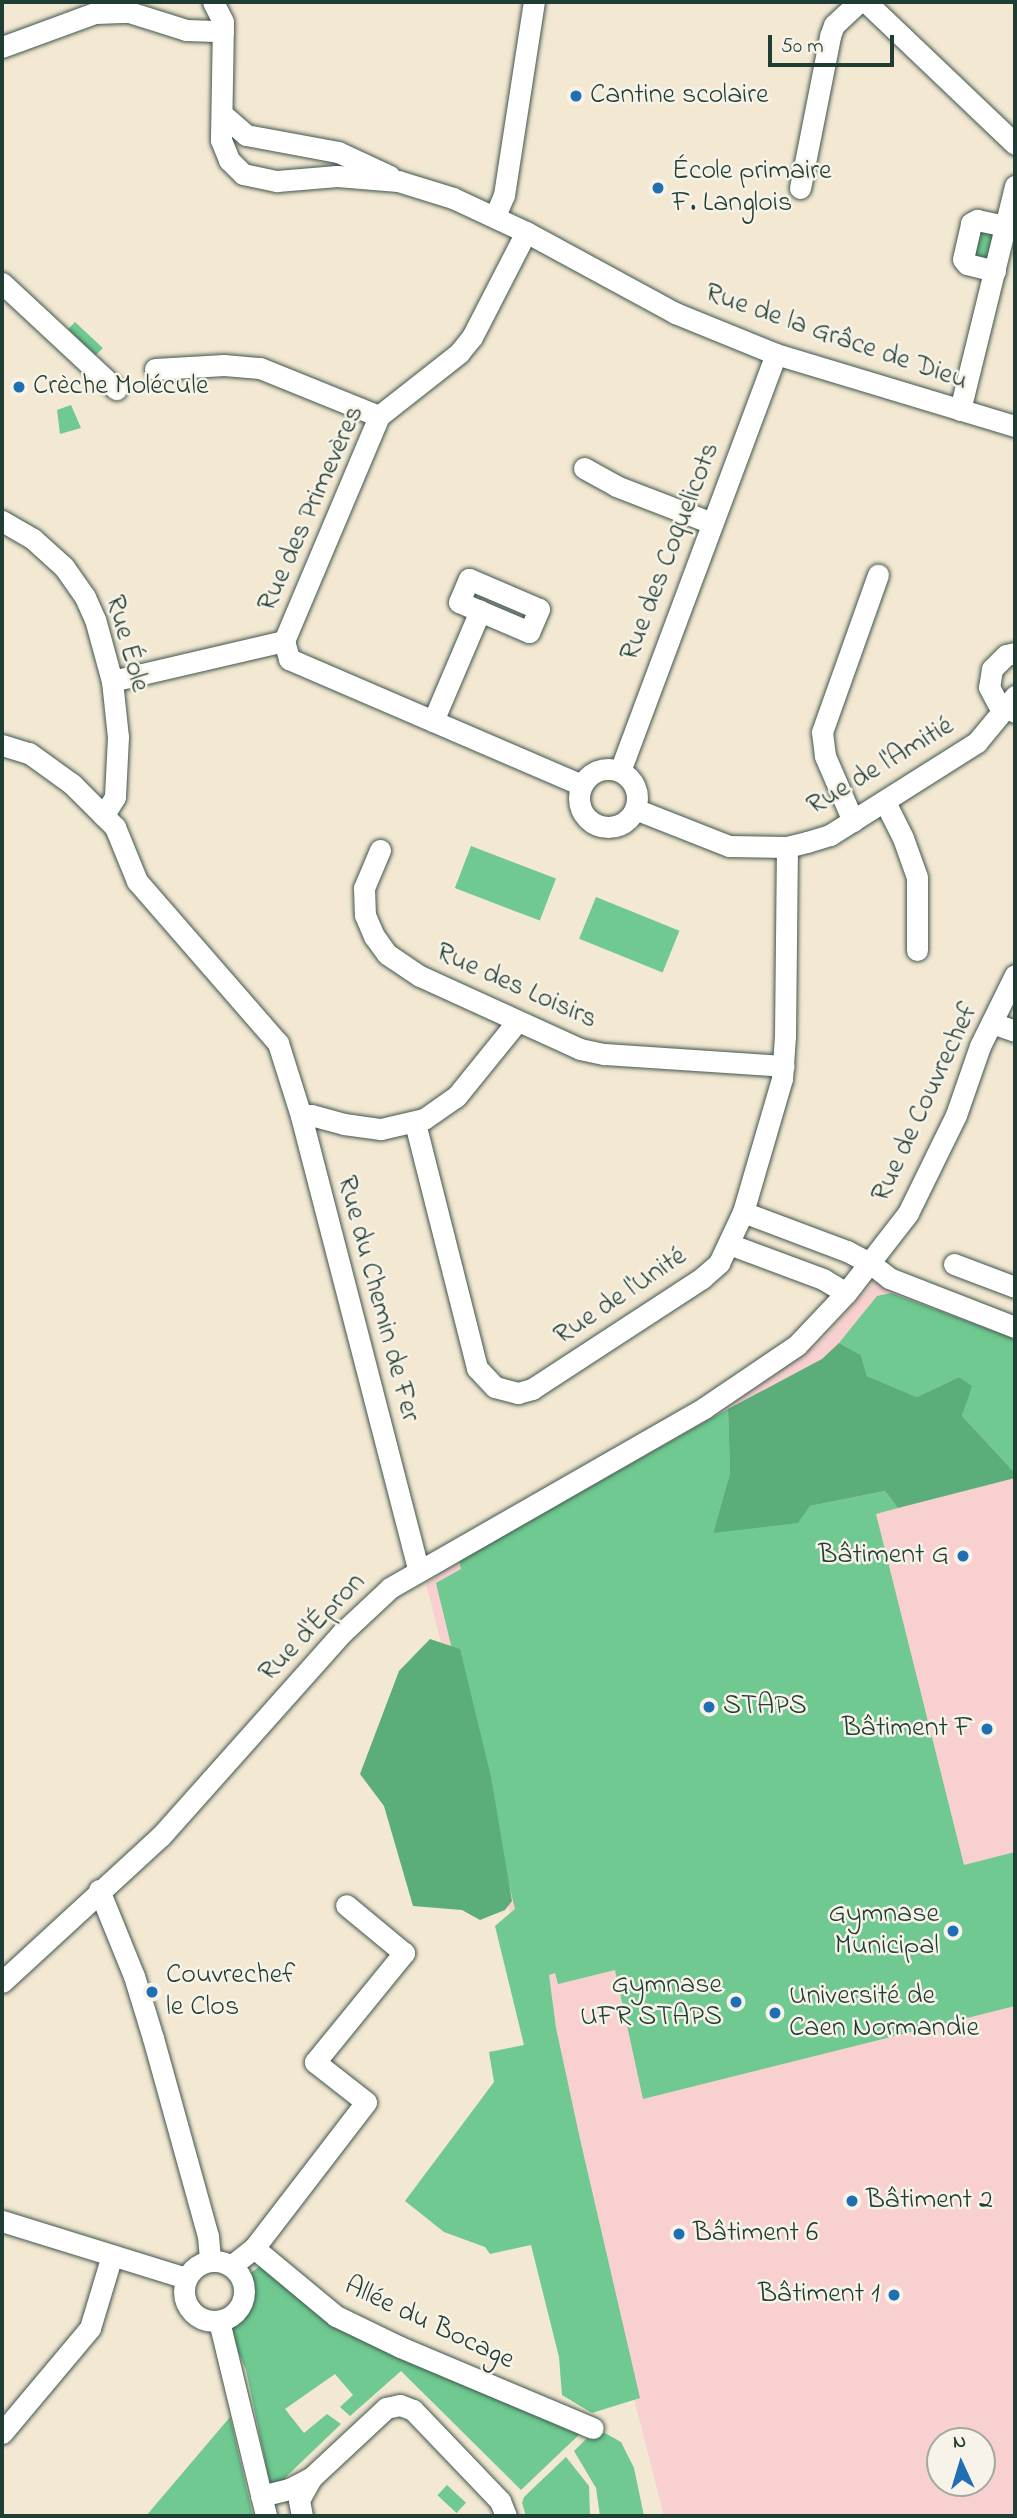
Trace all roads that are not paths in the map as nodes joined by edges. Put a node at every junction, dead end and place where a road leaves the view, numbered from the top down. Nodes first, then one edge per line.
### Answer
1 (213, 2) edge
2 (534, 2) edge
3 (859, 2) edge
4 (866, 2) edge
5 (223, 31) junction
6 (2, 47) edge
7 (222, 114) junction
8 (1013, 134) edge
9 (246, 135) junction
10 (229, 160) junction
11 (398, 181) junction
12 (1015, 186) edge
13 (800, 188) dead end
14 (495, 216) junction
15 (1005, 226) junction
16 (526, 232) junction
17 (995, 271) junction
18 (4, 290) edge
19 (776, 354) junction
20 (155, 369) dead end
21 (116, 389) dead end
22 (960, 410) junction
23 (379, 416) junction
24 (1015, 426) edge
25 (584, 468) dead end
26 (2, 521) edge
27 (712, 523) junction
28 (878, 575) dead end
29 (480, 611) dead end
30 (284, 641) junction
31 (1015, 653) edge
32 (112, 681) junction
33 (1012, 706) edge
34 (433, 721) junction
35 (2, 745) edge
36 (620, 771) junction
37 (582, 785) junction
38 (885, 802) junction
39 (635, 809) junction
40 (103, 816) junction
41 (853, 821) junction
42 (787, 847) junction
43 (380, 850) dead end
44 (917, 950) dead end
45 (1015, 975) edge
46 (516, 1023) junction
47 (992, 1023) junction
48 (1015, 1031) edge
49 (783, 1066) junction
50 (301, 1116) junction
51 (415, 1123) junction
52 (743, 1212) junction
53 (729, 1244) junction
54 (870, 1263) junction
55 (954, 1264) dead end
56 (1015, 1287) edge
57 (846, 1293) junction
58 (1015, 1327) edge
59 (797, 1345) joint
60 (418, 1569) junction
61 (99, 1890) junction
62 (346, 1905) dead end
63 (2, 1982) edge
64 (2, 2221) edge
65 (254, 2248) junction
66 (112, 2255) junction
67 (221, 2264) junction
68 (186, 2278) junction
69 (219, 2321) junction
70 (593, 2428) dead end
71 (2, 2433) edge
72 (311, 2478) junction
73 (264, 2506) edge
74 (302, 2516) edge
75 (506, 2516) edge

1 - 5 street
2 - 14 street
3 - 13 street
4 - 8 street
5 - 6 street
5 - 7 street
7 - 9 street
7 - 10 street
9 - 10 street
9 - 11 street
10 - 11 street
11 - 14 street, Rue de la Grâce de Dieu
12 - 15 street
14 - 16 street, Rue de la Grâce de Dieu
15 - 17 street
15 - 17 street
16 - 19 street, Rue de la Grâce de Dieu
16 - 23 street, Rue des Primevères
17 - 22 street
18 - 21 street
19 - 22 street, Rue de la Grâce de Dieu
19 - 27 street, Rue des Coquelicots
20 - 23 street
22 - 24 street, Rue de la Grâce de Dieu
23 - 30 street, Rue des Primevères
25 - 27 street
26 - 32 street, Rue Éole
27 - 36 street, Rue des Coquelicots
28 - 41 street
29 - 34 street
30 - 32 street, Rue des Primevères
30 - 34 street
31 - 33 street
32 - 40 street, Rue Éole
33 - 38 street, Rue de l'Amitié
34 - 37 street
35 - 40 street
36 - 37 street
36 - 39 street
37 - 39 street
38 - 41 street, Rue de l'Amitié
38 - 44 street
39 - 42 street, Rue de l'Amitié
40 - 50 street, Rue du Chemin de Fer
41 - 42 street, Rue de l'Amitié
42 - 49 street, Rue de l'Unité
43 - 46 street, Rue des Loisirs
45 - 47 street, Rue de Couvrechef
46 - 49 street, Rue des Loisirs
46 - 51 street
47 - 48 street
47 - 54 street, Rue de Couvrechef
49 - 52 street, Rue de l'Unité
50 - 51 street
50 - 60 street, Rue du Chemin de Fer
51 - 53 street, Rue de l'Unité
52 - 53 street, Rue de l'Unité
52 - 54 street
53 - 57 street
54 - 57 street, Rue de Couvrechef
54 - 58 street
55 - 56 street
57 - 59 street, Rue de Couvrechef
59 - 60 street, Rue d'Épron
60 - 61 street, Rue d'Épron
61 - 63 street, Rue d'Épron
61 - 67 street
62 - 65 street
64 - 66 street
65 - 67 street
65 - 70 street, Allée du Bocage
66 - 68 street
66 - 71 street
67 - 68 street
67 - 69 street
68 - 69 street
69 - 73 street
72 - 73 street
72 - 74 street
72 - 75 street

